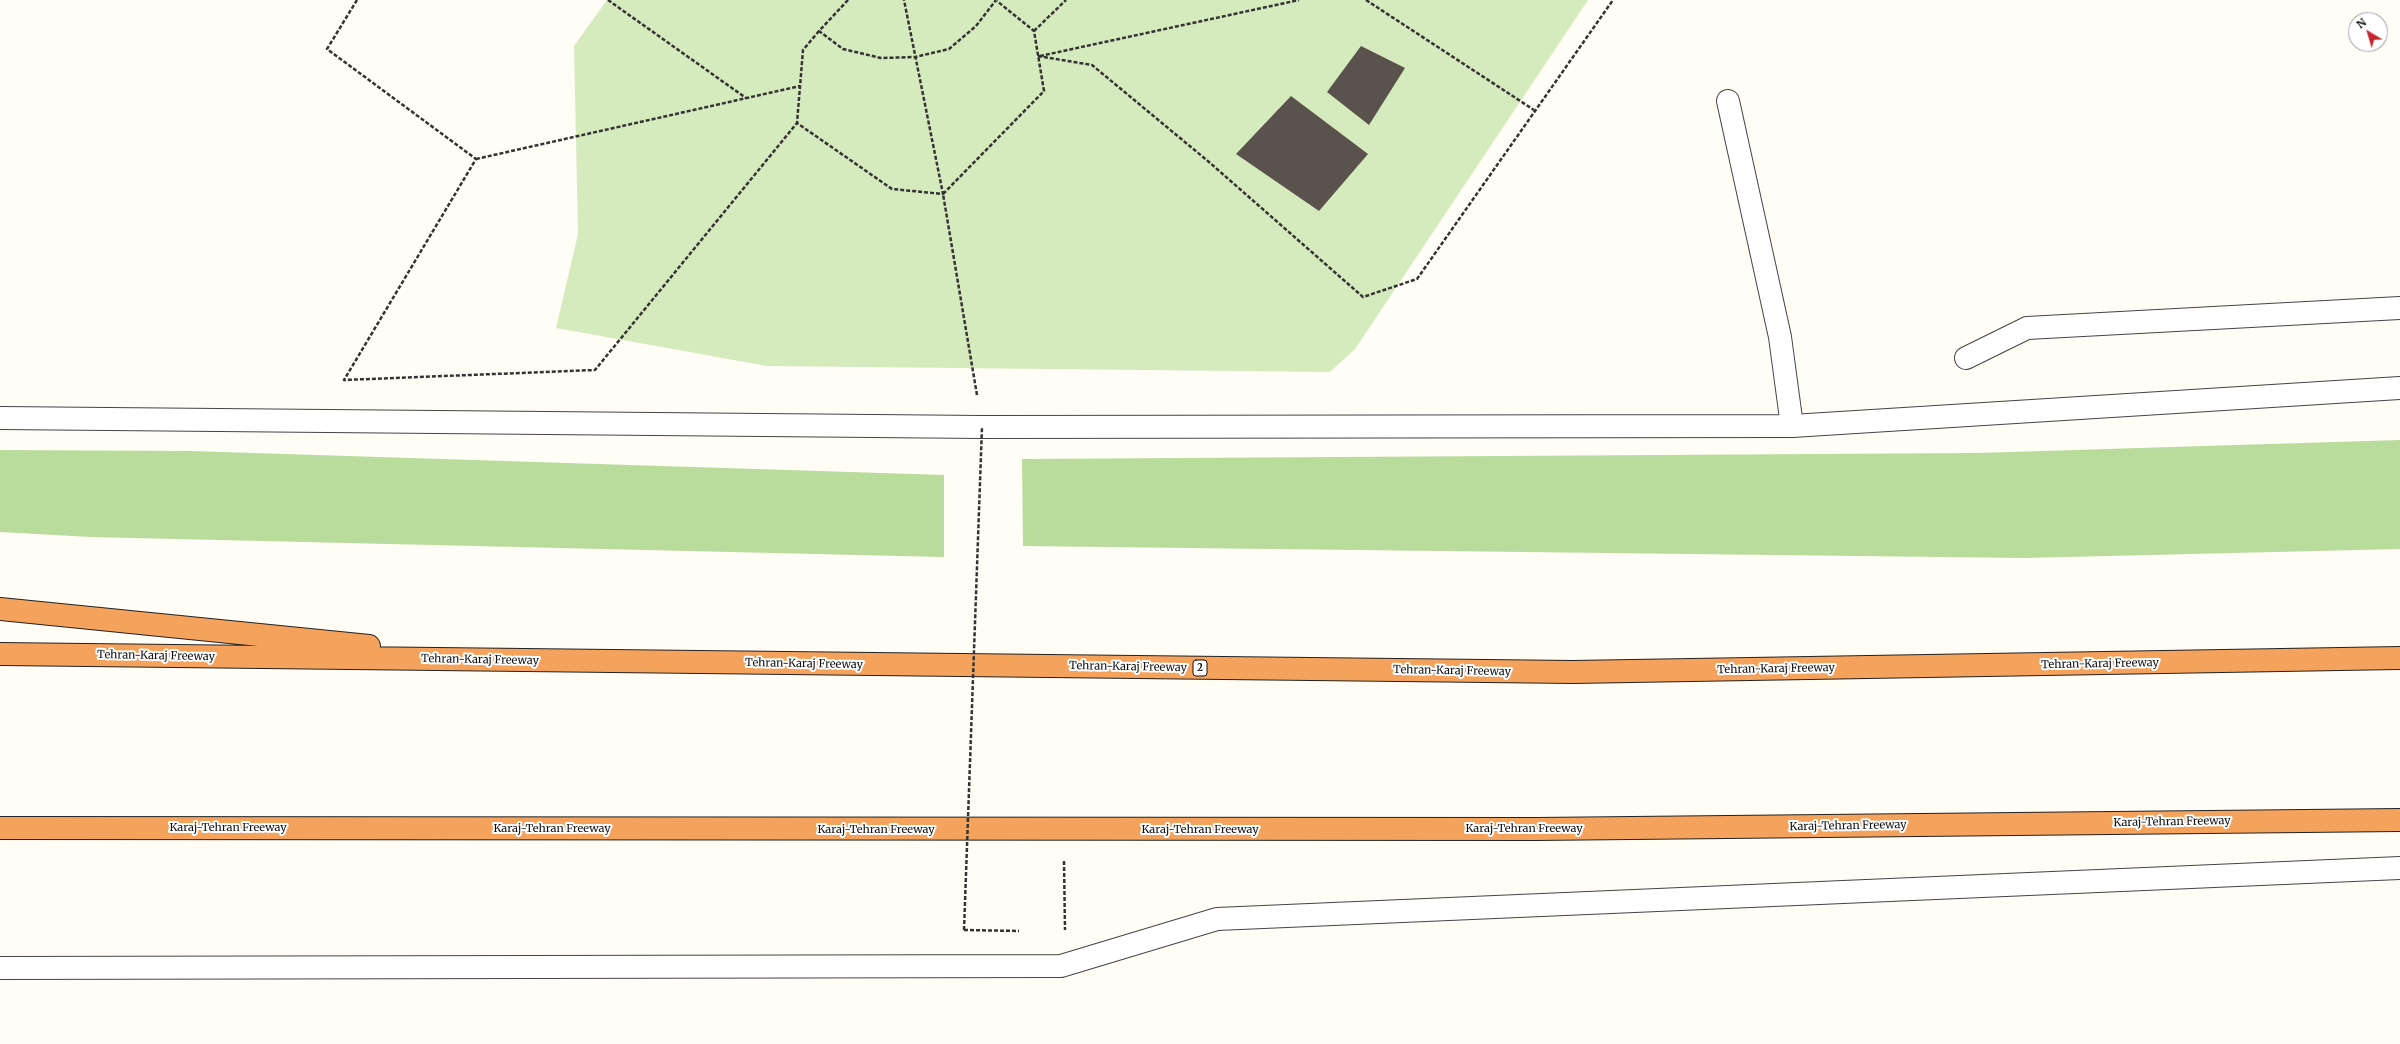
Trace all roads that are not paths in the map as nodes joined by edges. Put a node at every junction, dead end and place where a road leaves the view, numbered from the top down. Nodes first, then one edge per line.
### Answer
1 (1728, 101) dead end
2 (2400, 308) edge
3 (1966, 358) dead end
4 (2400, 388) edge
5 (0, 418) edge
6 (1792, 426) junction
7 (0, 609) edge
8 (0, 654) edge
9 (2400, 658) edge
10 (515, 660) junction
11 (2400, 820) edge
12 (0, 828) edge
13 (2400, 868) edge
14 (0, 968) edge

1 - 6 street
2 - 3 street
4 - 6 street
5 - 6 street
7 - 10 highway
8 - 10 highway, Tehran-Karaj Freeway / 2
9 - 10 highway, Tehran-Karaj Freeway / 2
11 - 12 highway, Karaj-Tehran Freeway
13 - 14 street

